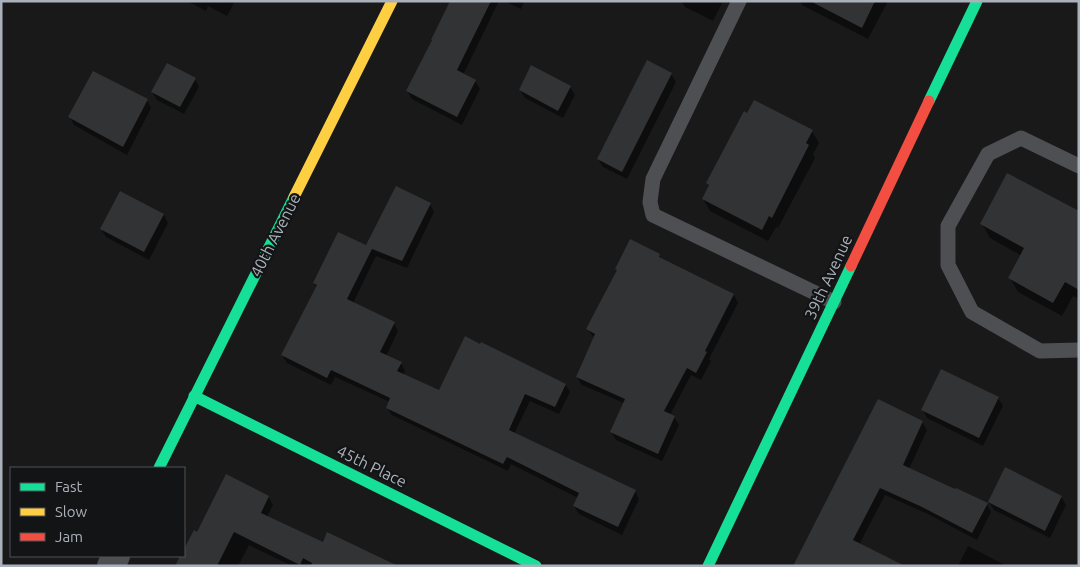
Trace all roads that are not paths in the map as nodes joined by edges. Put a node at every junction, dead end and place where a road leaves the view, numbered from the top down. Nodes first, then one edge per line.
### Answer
1 (392, 1) edge
2 (739, 1) edge
3 (977, 1) edge
4 (1079, 166) edge
5 (834, 302) junction
6 (1079, 350) edge
7 (194, 396) junction
8 (159, 467) edge
9 (536, 566) edge
10 (708, 566) edge

1 - 7 street, 40th Avenue
2 - 5 lane
3 - 5 street, 39th Avenue
4 - 6 lane
5 - 10 street, 39th Avenue
7 - 8 street, 40th Avenue
7 - 9 street, 45th Place

